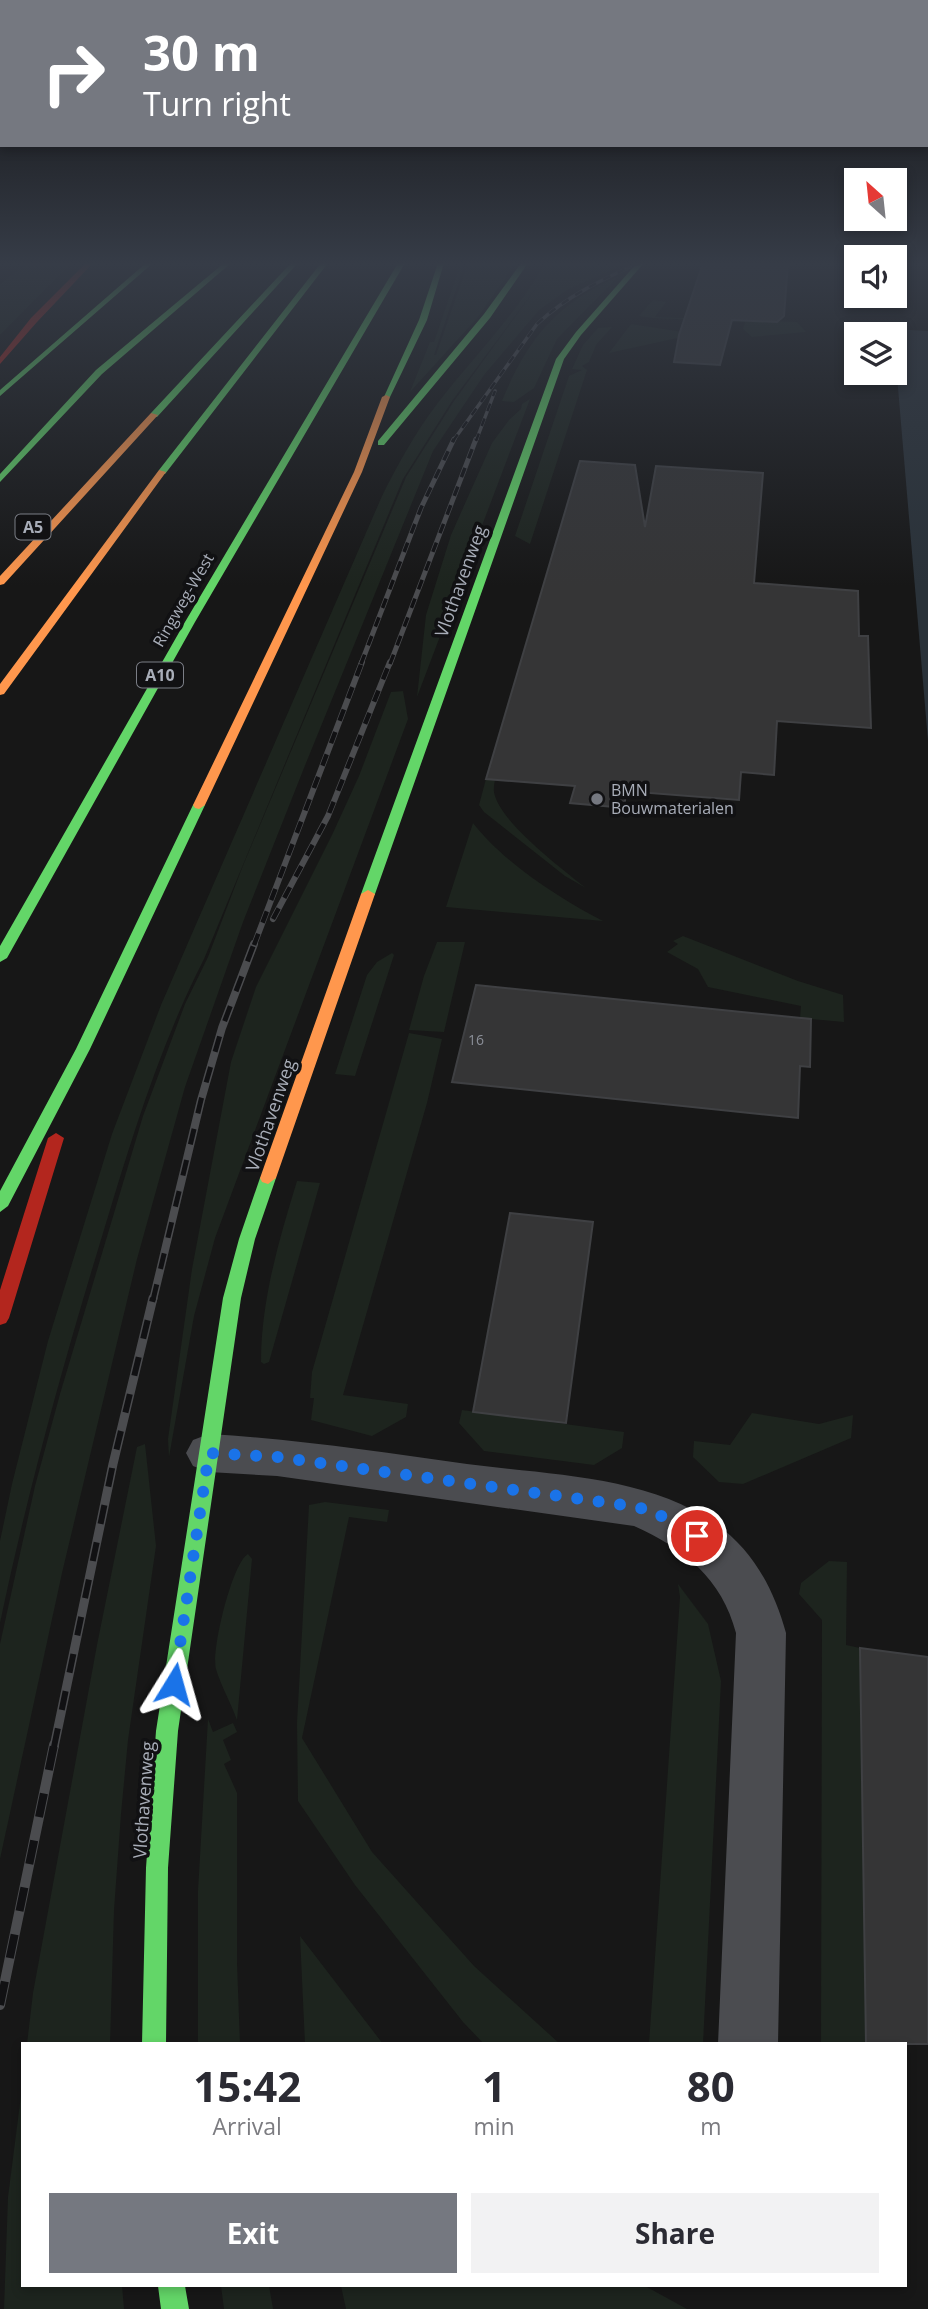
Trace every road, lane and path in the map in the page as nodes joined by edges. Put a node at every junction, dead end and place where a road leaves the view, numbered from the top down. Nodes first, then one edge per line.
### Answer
1 (27, 371) edge
2 (194, 371) edge
3 (241, 371) edge
4 (338, 371) edge
5 (399, 371) edge
6 (442, 371) edge
7 (556, 371) edge
8 (99, 372) edge
9 (0, 394) edge
10 (358, 472) junction
11 (0, 480) edge
12 (49, 505) dead end
13 (0, 571) edge
14 (0, 582) edge
15 (0, 692) edge
16 (0, 958) edge
17 (83, 1049) junction
18 (0, 1206) edge
19 (0, 1318) edge
20 (209, 1453) junction
21 (154, 2042) edge
22 (748, 2042) edge
23 (172, 2287) edge
24 (175, 2309) edge

1 - 9 main road
2 - 14 main road
3 - 15 main road
4 - 16 main road, Ringweg-West / A10
5 - 10 main road
6 - 10 main road
7 - 20 main road, Vlothavenweg
8 - 11 main road
10 - 17 main road
12 - 13 main road, A5
17 - 18 main road
17 - 19 main road
20 - 21 main road, Vlothavenweg
20 - 22 street
23 - 24 main road

